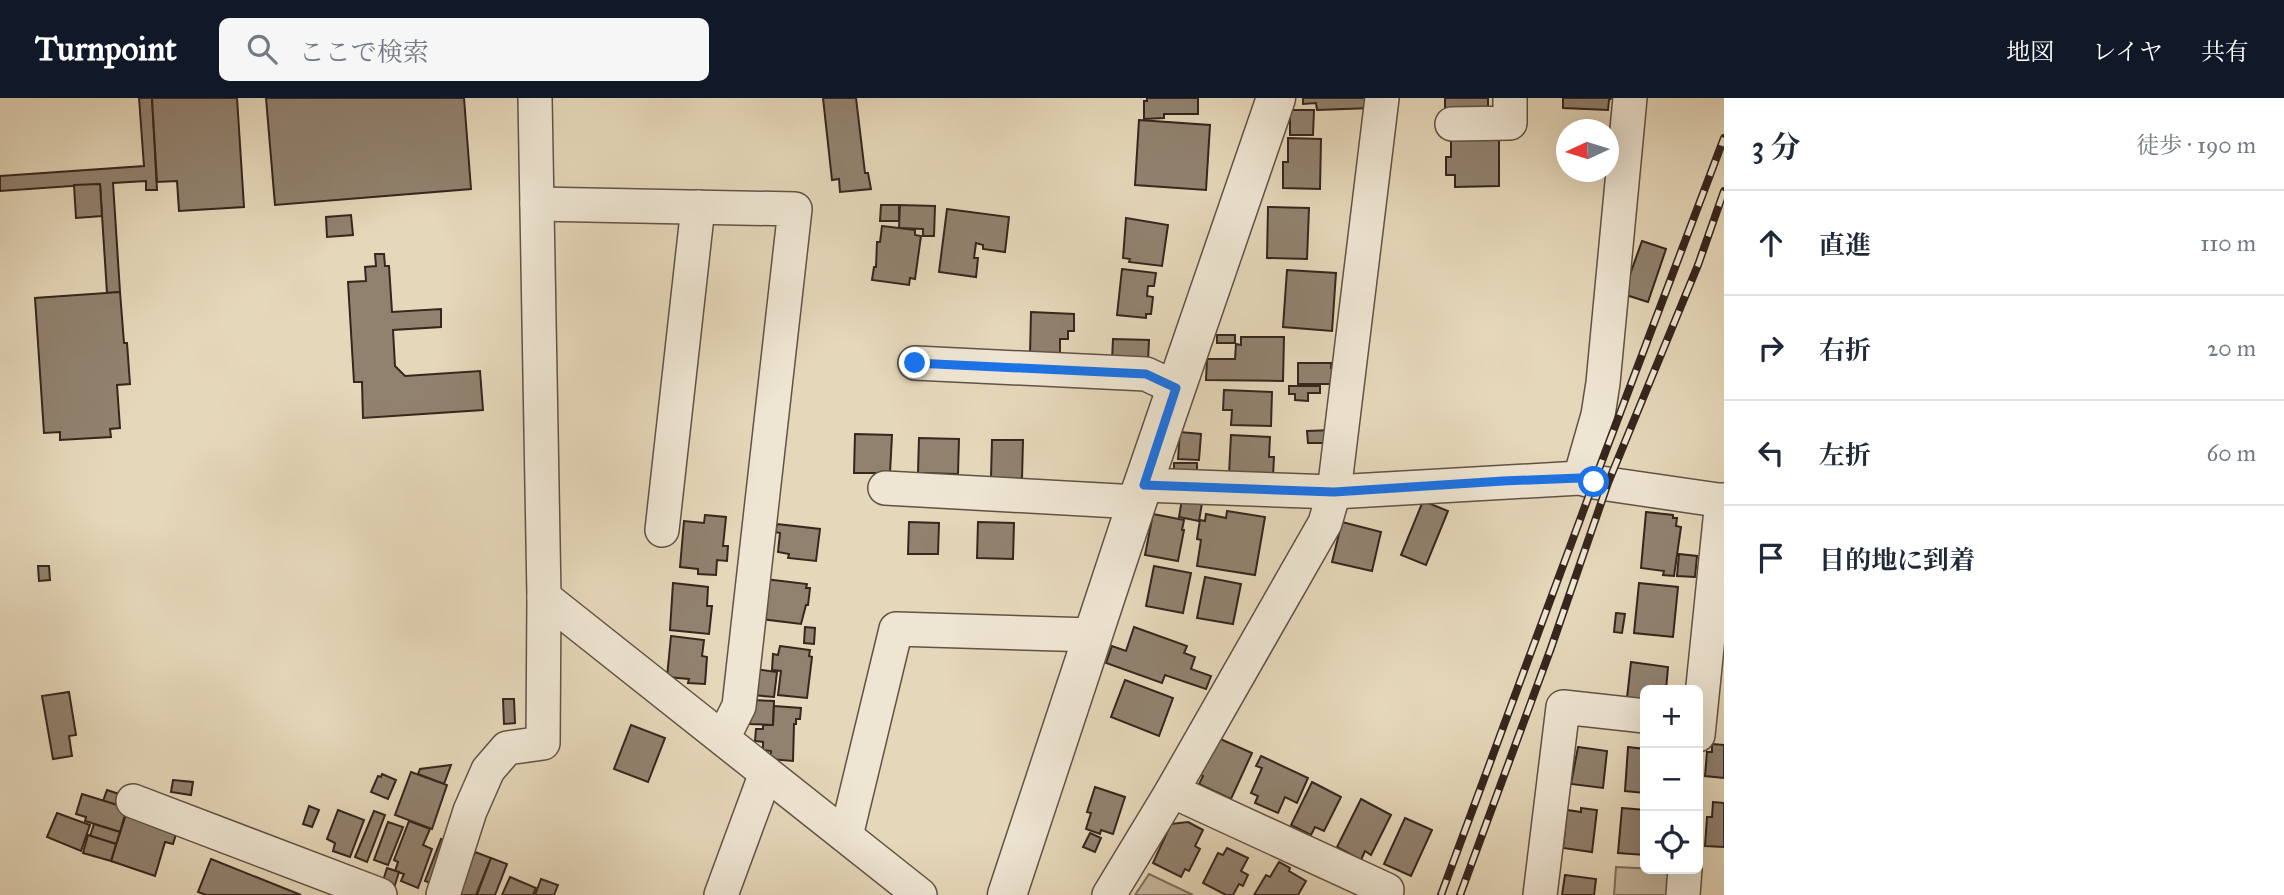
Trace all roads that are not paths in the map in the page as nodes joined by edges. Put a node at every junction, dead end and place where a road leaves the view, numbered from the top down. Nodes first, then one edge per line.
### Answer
1 (536, 98) edge
2 (1276, 98) edge
3 (1382, 98) edge
4 (1510, 98) edge
5 (1630, 98) edge
6 (1452, 124) dead end
7 (537, 204) junction
8 (698, 207) junction
9 (915, 363) dead end
10 (1176, 388) junction
11 (1580, 478) junction
12 (885, 488) dead end
13 (1334, 492) junction
14 (1141, 494) junction
15 (1723, 500) edge
16 (662, 530) dead end
17 (544, 597) junction
18 (1093, 635) junction
19 (1703, 685) edge
20 (1640, 715) edge
21 (723, 738) junction
22 (766, 773) junction
23 (1172, 791) junction
24 (133, 801) dead end
25 (846, 836) junction
26 (1685, 874) edge
27 (1387, 890) dead end
28 (380, 895) edge
29 (443, 895) edge
30 (721, 895) edge
31 (920, 895) edge
32 (1007, 895) edge
33 (1109, 895) edge
34 (1540, 895) edge
35 (1683, 895) edge

1 - 7 street
2 - 10 street
3 - 13 street
4 - 6 street
5 - 11 street
7 - 8 street
7 - 17 street
8 - 16 street
8 - 21 street
9 - 10 street
10 - 14 street
11 - 13 street
11 - 15 street
12 - 14 street
13 - 14 street
13 - 23 street
14 - 18 street
15 - 19 street
17 - 21 street
17 - 29 street
18 - 25 street
18 - 32 street
20 - 34 street
21 - 22 street
22 - 25 street
22 - 30 street
23 - 27 street
23 - 33 street
24 - 28 street
25 - 31 street
26 - 35 street

